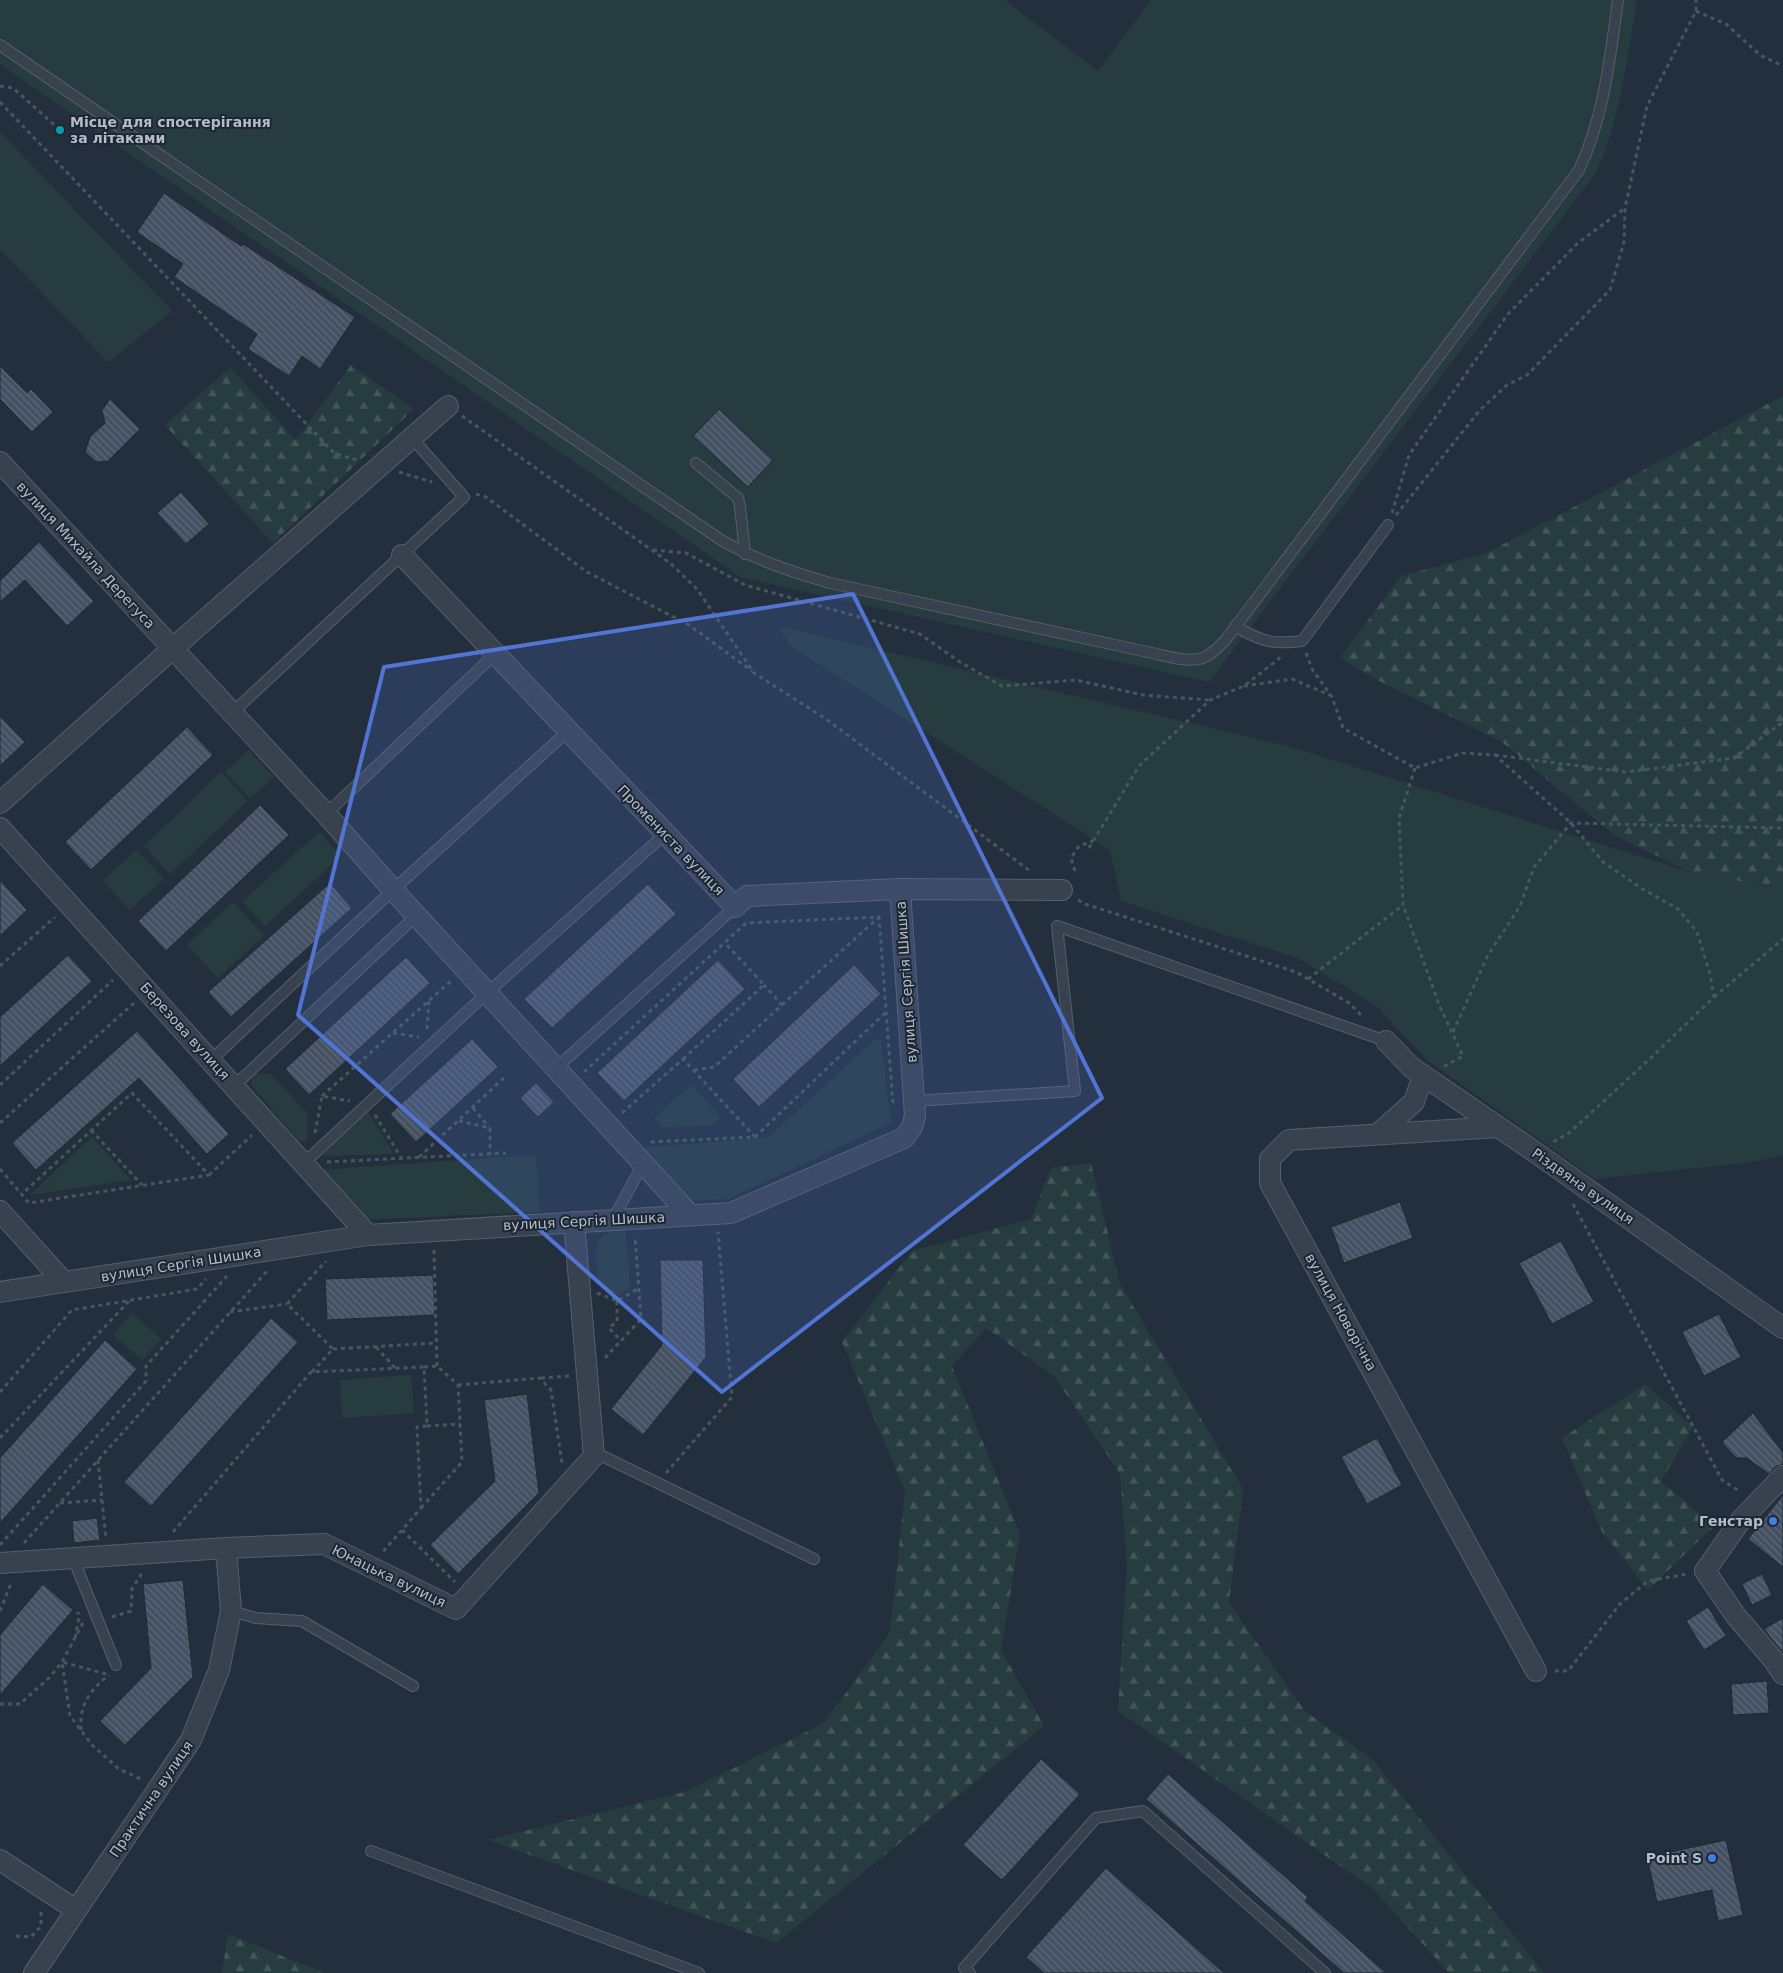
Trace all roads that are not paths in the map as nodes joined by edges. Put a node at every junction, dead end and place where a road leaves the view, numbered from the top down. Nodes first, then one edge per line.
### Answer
1 (1618, 0) edge
2 (0, 45) edge
3 (448, 406) road end
4 (412, 438) junction
5 (0, 462) edge
6 (696, 463) dead end
7 (1388, 526) road end
8 (745, 554) junction
9 (402, 555) junction
10 (1235, 626) junction
11 (172, 649) junction
12 (496, 654) junction
13 (232, 713) junction
14 (568, 731) junction
15 (0, 803) edge
16 (326, 814) junction
17 (0, 828) edge
18 (665, 834) junction
19 (900, 889) junction
20 (393, 890) junction
21 (1062, 890) road end
22 (735, 907) junction
23 (417, 915) junction
24 (487, 993) junction
25 (1386, 1041) joint
26 (211, 1060) junction
27 (555, 1069) junction
28 (1417, 1071) junction
29 (234, 1086) junction
30 (914, 1101) junction
31 (1498, 1127) junction
32 (1378, 1134) junction
33 (304, 1163) junction
34 (643, 1164) junction
35 (0, 1211) edge
36 (690, 1215) junction
37 (613, 1220) junction
38 (574, 1222) junction
39 (368, 1235) junction
40 (64, 1282) junction
41 (0, 1292) edge
42 (1783, 1328) edge
43 (594, 1452) junction
44 (1781, 1481) edge
45 (226, 1548) junction
46 (72, 1558) junction
47 (814, 1559) dead end
48 (6, 1561) edge
49 (231, 1611) junction
50 (116, 1665) dead end
51 (1536, 1671) road end
52 (1783, 1674) edge
53 (413, 1686) dead end
54 (371, 1851) dead end
55 (0, 1860) edge
56 (76, 1910) junction
57 (965, 1971) edge
58 (34, 1973) edge
59 (699, 1973) edge
60 (1325, 1973) edge

1 - 10 lane
2 - 8 lane
3 - 4 street
4 - 9 lane
4 - 11 street
5 - 11 street, вулиця Михайла Дерегуса
6 - 8 lane
7 - 10 lane
8 - 10 lane
9 - 12 street, Промениста вулиця
9 - 13 lane
11 - 13 street, вулиця Михайла Дерегуса
11 - 15 street
12 - 14 street, Промениста вулиця
12 - 16 lane
13 - 16 street, вулиця Михайла Дерегуса
14 - 18 street, Промениста вулиця
14 - 20 lane
16 - 20 street, вулиця Михайла Дерегуса
17 - 26 street, Березова вулиця
18 - 22 street, Промениста вулиця
18 - 24 lane
19 - 21 street, Промениста вулиця
19 - 22 street, Промениста вулиця
19 - 30 street, вулиця Сергія Шишка
20 - 23 street, вулиця Михайла Дерегуса
20 - 26 lane
22 - 27 lane
23 - 24 street, вулиця Михайла Дерегуса
23 - 29 lane
24 - 27 street, вулиця Михайла Дерегуса
24 - 33 lane
25 - 28 street, Різдвяна вулиця
25 - 30 lane
26 - 29 street, Березова вулиця
27 - 34 street, вулиця Михайла Дерегуса
28 - 31 street, Різдвяна вулиця
28 - 32 street
29 - 33 street, Березова вулиця
30 - 36 street, вулиця Сергія Шишка
31 - 32 street, вулиця Новорічна
31 - 42 street, Різдвяна вулиця
32 - 51 street, вулиця Новорічна
33 - 39 street, Березова вулиця
34 - 36 street, вулиця Михайла Дерегуса
34 - 37 lane
35 - 40 street
36 - 37 street, вулиця Сергія Шишка
37 - 38 street, вулиця Сергія Шишка
38 - 39 street, вулиця Сергія Шишка
38 - 43 street
39 - 40 street, вулиця Сергія Шишка
40 - 41 street, вулиця Сергія Шишка
43 - 45 street, Юнацька вулиця
43 - 47 lane
44 - 52 street
45 - 46 street, Юнацька вулиця
45 - 49 street, Практична вулиця
46 - 48 street, Юнацька вулиця
46 - 50 lane
49 - 53 lane
49 - 56 street, Практична вулиця
54 - 59 lane
55 - 56 street
56 - 58 street, Практична вулиця
57 - 60 lane

